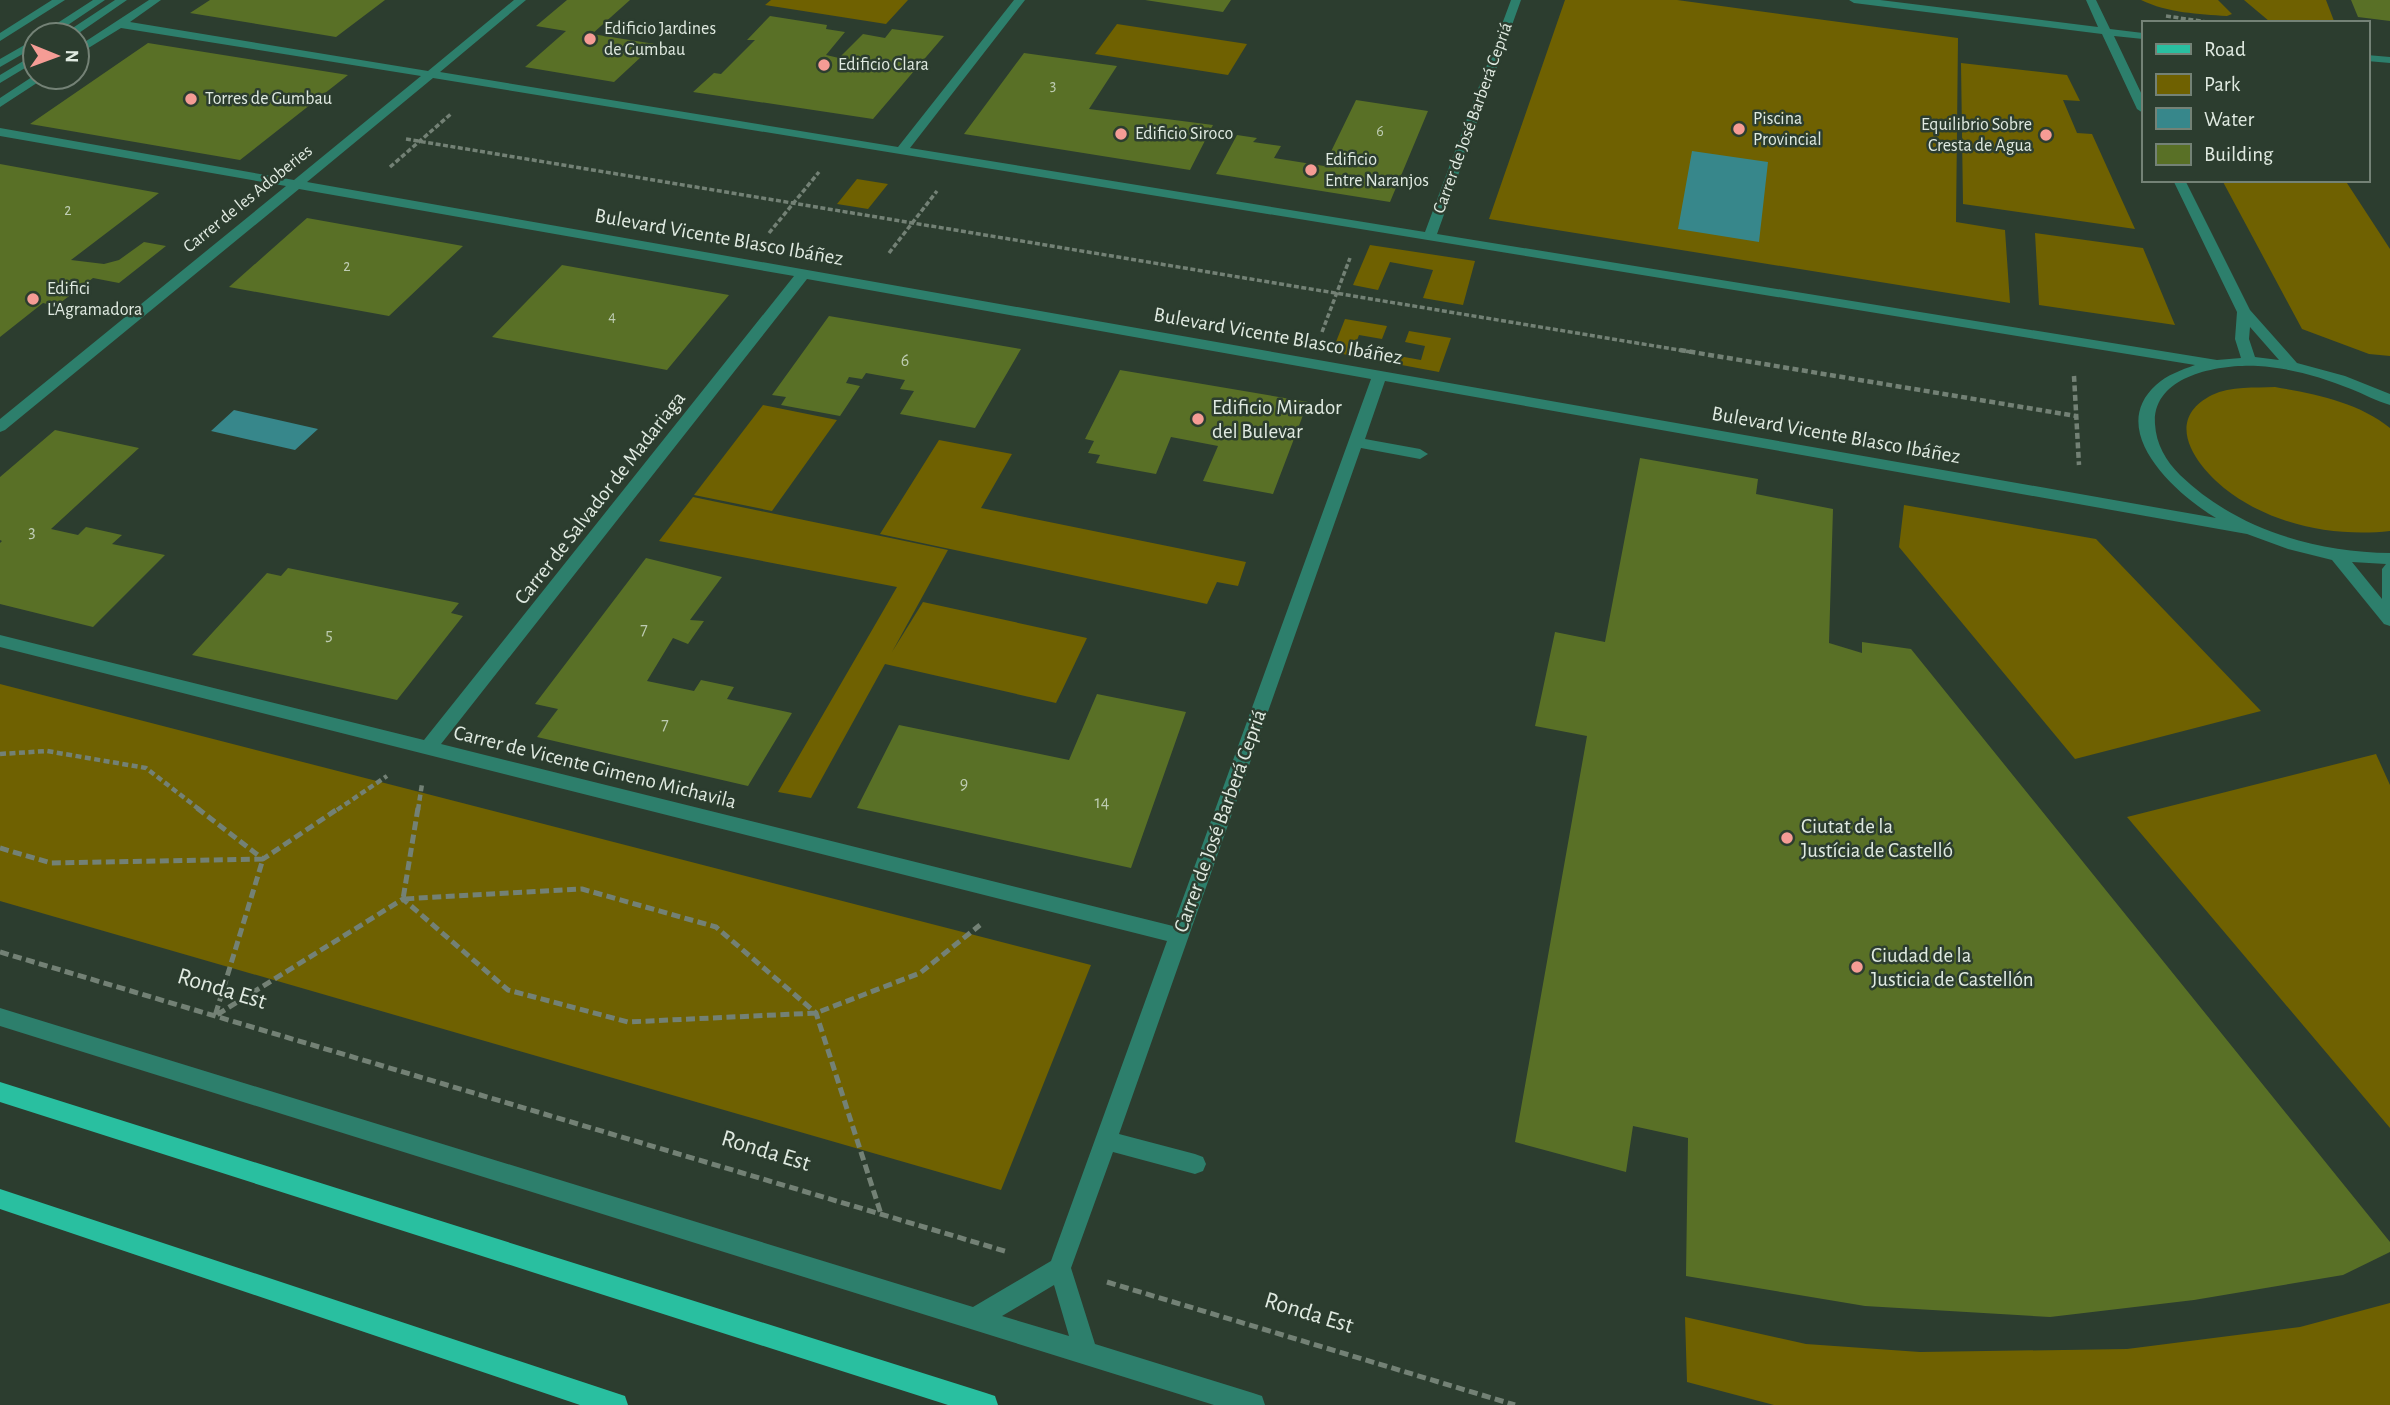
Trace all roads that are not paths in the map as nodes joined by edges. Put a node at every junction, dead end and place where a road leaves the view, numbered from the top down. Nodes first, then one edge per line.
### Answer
1 (60, 0) edge
2 (100, 0) edge
3 (122, 0) edge
4 (156, 0) edge
5 (521, 0) edge
6 (1020, 0) edge
7 (1516, 0) edge
8 (1854, 0) edge
9 (2091, 0) edge
10 (68, 21) edge
11 (90, 21) edge
12 (119, 24) junction
13 (2105, 32) junction
14 (2142, 36) edge
15 (0, 38) edge
16 (91, 43) edge
17 (21, 51) edge
18 (2369, 58) edge
19 (2390, 60) edge
20 (0, 64) edge
21 (21, 66) edge
22 (431, 74) junction
23 (0, 80) edge
24 (21, 89) edge
25 (0, 103) edge
26 (2142, 106) edge
27 (0, 132) edge
28 (902, 150) junction
29 (2180, 182) edge
30 (297, 184) junction
31 (1430, 235) junction
32 (804, 274) junction
33 (2244, 312) junction
34 (2249, 362) junction
35 (2216, 364) junction
36 (2292, 366) junction
37 (1380, 375) junction
38 (2361, 386) junction
39 (2390, 388) edge
40 (2390, 400) edge
41 (0, 427) edge
42 (1356, 442) junction
43 (1420, 454) dead end
44 (2251, 529) junction
45 (2338, 556) junction
46 (2390, 559) edge
47 (2390, 569) edge
48 (2390, 604) edge
49 (2390, 620) edge
50 (0, 641) edge
51 (428, 748) junction
52 (1178, 935) junction
53 (0, 1017) edge
54 (0, 1092) edge
55 (1105, 1140) junction
56 (1195, 1164) dead end
57 (0, 1199) edge
58 (1060, 1268) junction
59 (977, 1318) junction
60 (1084, 1351) junction
61 (616, 1405) edge
62 (986, 1405) edge
63 (1253, 1405) edge

1 - 15 street
2 - 10 street
3 - 11 street
4 - 12 street
5 - 22 street, Carrer de les Adoberies
6 - 28 street
7 - 31 street, Carrer de José Barberá Cepriá
8 - 13 street
9 - 13 street
12 - 16 street
12 - 22 street
13 - 14 street
13 - 26 street
17 - 20 street
18 - 19 street
21 - 23 street
22 - 28 street
22 - 30 street, Carrer de les Adoberies
24 - 25 street
27 - 30 street, Bulevard Vicente Blasco Ibáñez
28 - 31 street
29 - 33 street
30 - 32 street, Bulevard Vicente Blasco Ibáñez
30 - 41 street, Carrer de les Adoberies
31 - 35 street
32 - 37 street, Bulevard Vicente Blasco Ibáñez
32 - 51 street, Carrer de Salvador de Madariaga
33 - 34 street
33 - 36 street
34 - 35 street
34 - 36 street
35 - 44 street
36 - 38 street
37 - 42 street, Carrer de José Barberá Cepriá
37 - 44 street, Bulevard Vicente Blasco Ibáñez
38 - 39 street
38 - 40 street
42 - 43 street
42 - 52 street, Carrer de José Barberá Cepriá
44 - 45 street
45 - 46 street
45 - 49 street
47 - 48 street
50 - 51 street, Carrer de Vicente Gimeno Michavila
51 - 52 street, Carrer de Vicente Gimeno Michavila
52 - 55 street, Carrer de José Barberá Cepriá
53 - 59 street
54 - 62 main road
55 - 56 street
55 - 58 street, Carrer de José Barberá Cepriá
57 - 61 main road
58 - 59 street
58 - 60 street
59 - 60 street
60 - 63 street

